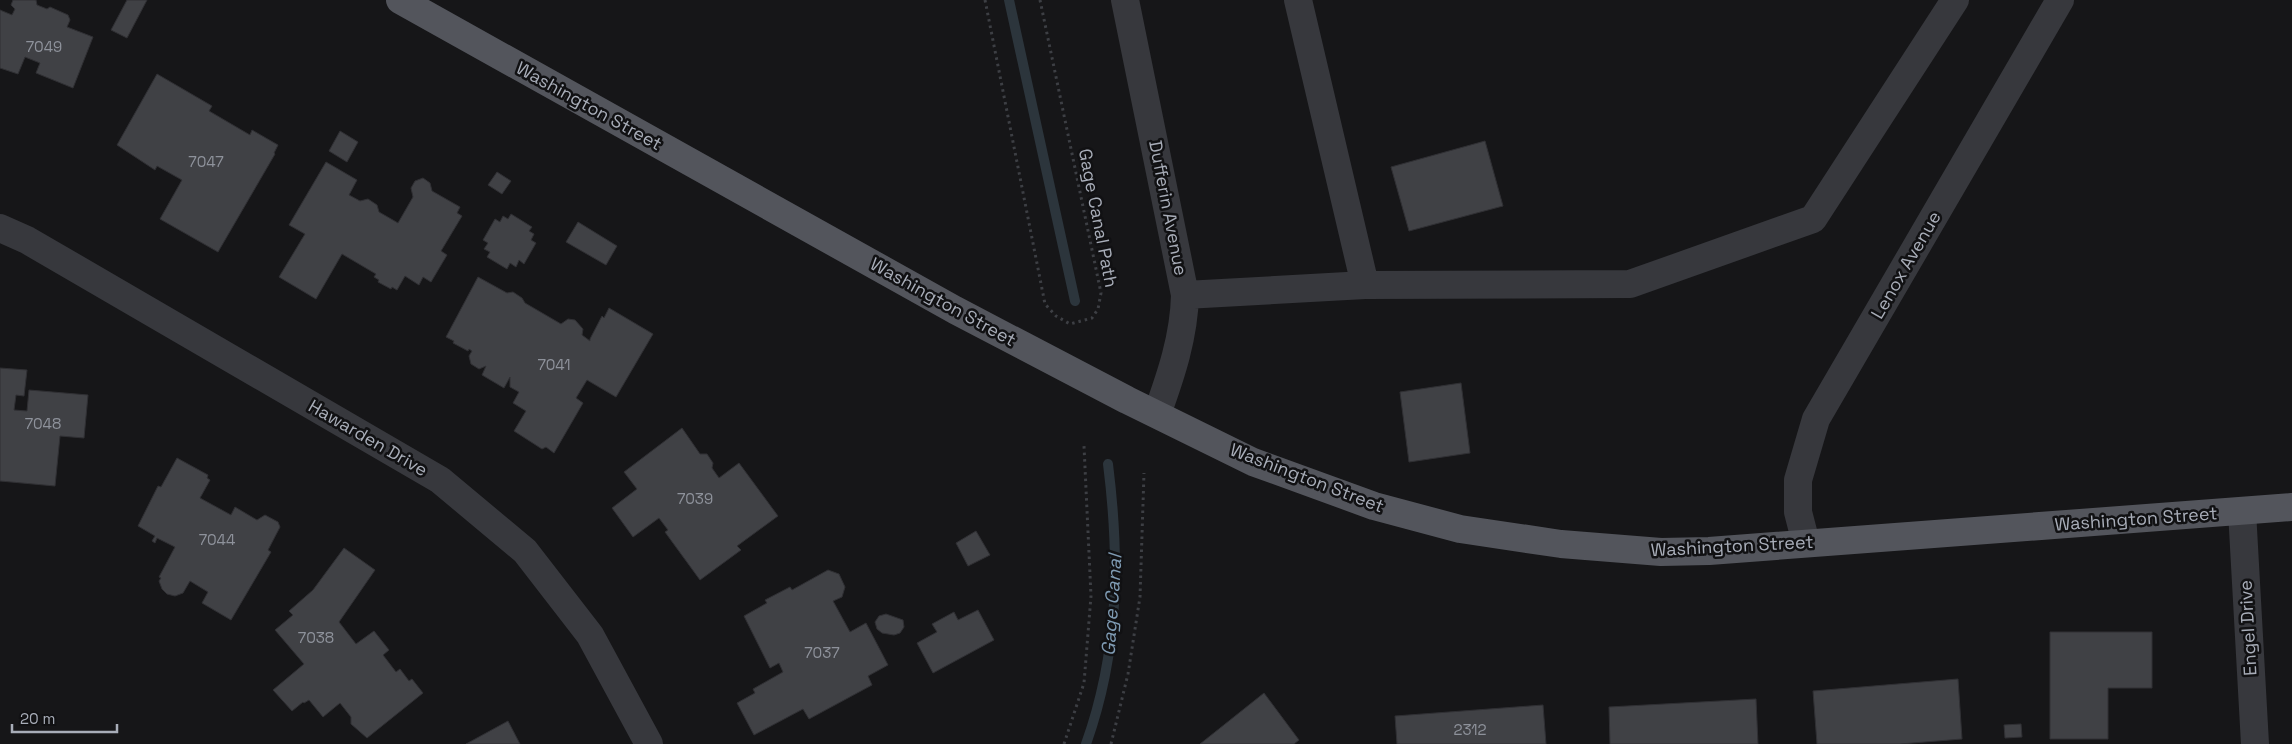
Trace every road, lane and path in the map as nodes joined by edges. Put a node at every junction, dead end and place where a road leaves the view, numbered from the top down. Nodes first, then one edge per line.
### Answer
1 (400, 0) edge
2 (985, 0) edge
3 (1040, 0) edge
4 (1126, 0) edge
5 (1298, 0) edge
6 (1955, 0) edge
7 (2060, 0) edge
8 (0, 228) edge
9 (1365, 285) junction
10 (1185, 295) junction
11 (1157, 414) junction
12 (1084, 446) dead end
13 (1144, 473) dead end
14 (2292, 507) edge
15 (2242, 511) junction
16 (1806, 543) junction
17 (649, 744) edge
18 (1064, 744) edge
19 (1111, 744) edge
20 (2255, 744) edge

1 - 11 main road, Washington Street
2 - 3 path, Gage Canal Path
4 - 10 street, Dufferin Avenue
5 - 9 street
6 - 9 street
7 - 16 street, Lenox Avenue
8 - 17 street, Hawarden Drive
9 - 10 street
10 - 11 street, Dufferin Avenue
11 - 16 main road, Washington Street
12 - 18 path
13 - 19 path
14 - 15 main road, Washington Street
15 - 16 main road, Washington Street
15 - 20 street, Engel Drive

